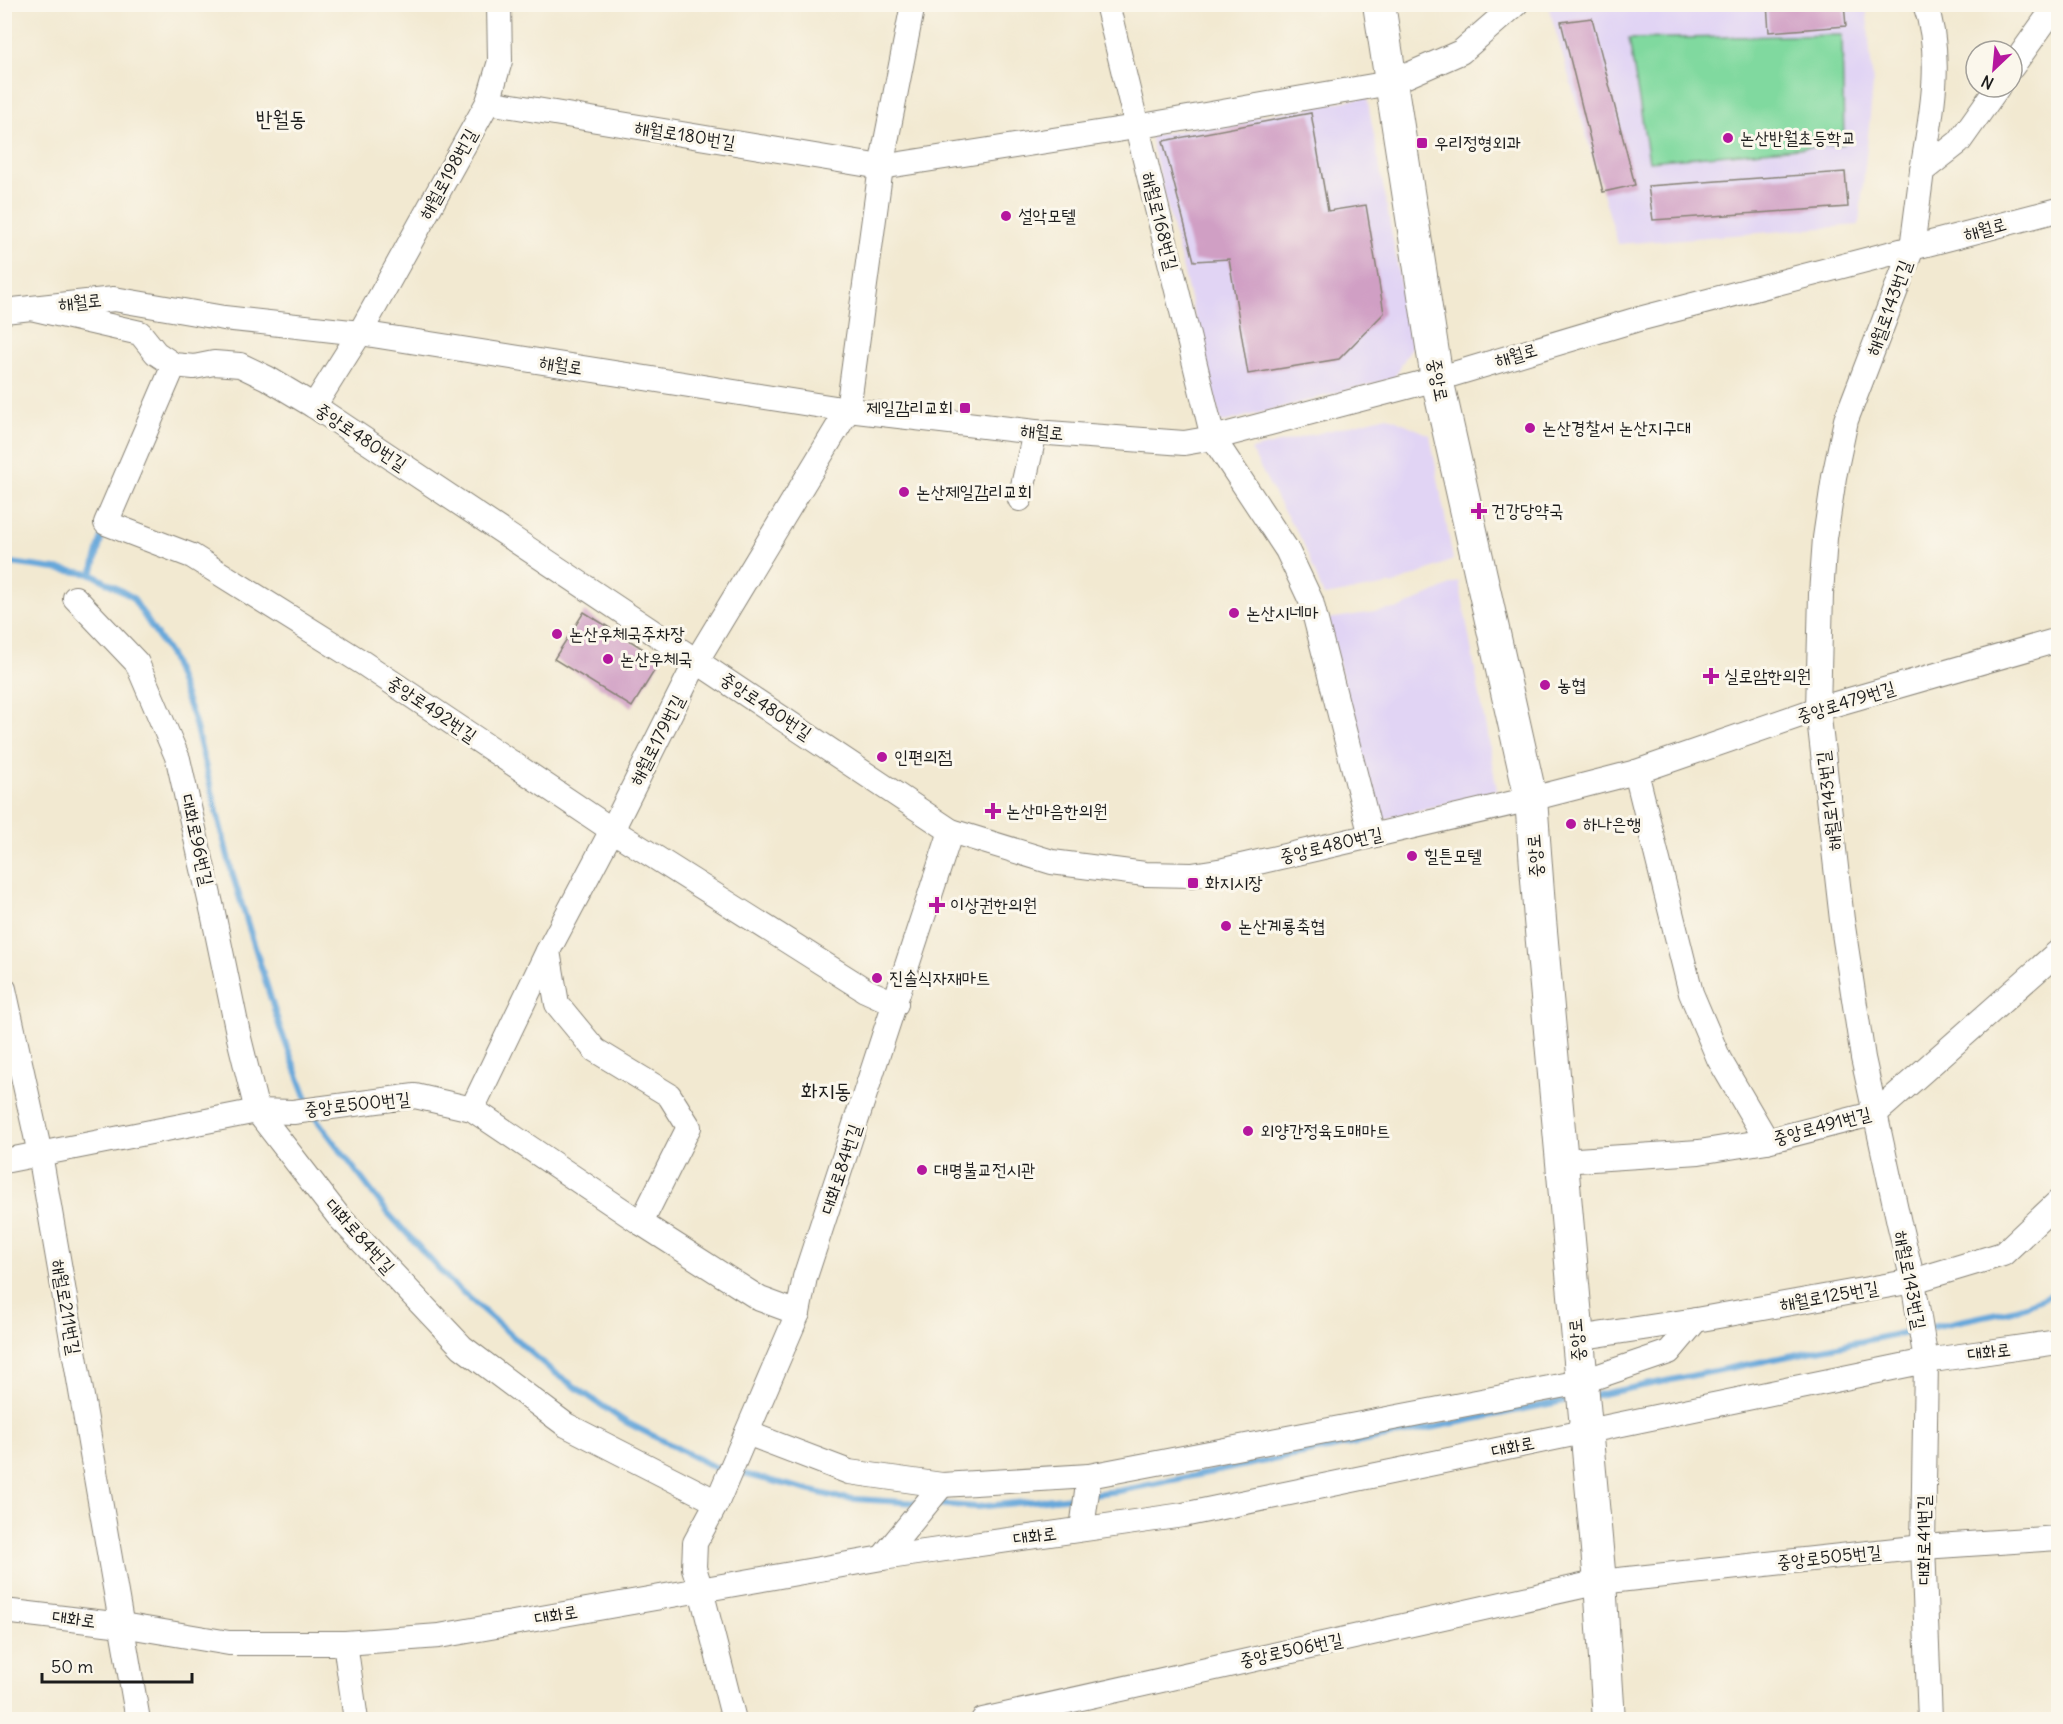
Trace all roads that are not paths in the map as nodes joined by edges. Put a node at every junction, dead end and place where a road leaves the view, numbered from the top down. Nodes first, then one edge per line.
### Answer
1 (486, 4) edge
2 (499, 4) edge
3 (511, 4) edge
4 (913, 4) edge
5 (1107, 4) edge
6 (1378, 4) edge
7 (1516, 4) edge
8 (1925, 4) edge
9 (2057, 4) edge
10 (2024, 50) edge
11 (1390, 83) junction
12 (1989, 99) edge
13 (488, 102) junction
14 (1136, 127) junction
15 (881, 167) junction
16 (1922, 171) junction
17 (2058, 210) edge
18 (1911, 248) junction
19 (147, 305) junction
20 (31, 308) junction
21 (4, 311) edge
22 (140, 333) junction
23 (360, 333) junction
24 (174, 365) junction
25 (1437, 379) junction
26 (314, 406) junction
27 (848, 410) junction
28 (1035, 432) junction
29 (1213, 438) junction
30 (1020, 499) dead end
31 (75, 598) dead end
32 (2058, 640) edge
33 (698, 660) junction
34 (1818, 709) junction
35 (1636, 772) junction
36 (1531, 799) junction
37 (612, 830) junction
38 (951, 831) junction
39 (1371, 836) junction
40 (548, 951) junction
41 (2058, 952) edge
42 (4, 989) edge
43 (896, 1004) junction
44 (472, 1110) junction
45 (257, 1111) junction
46 (1876, 1113) junction
47 (1767, 1141) junction
48 (40, 1154) junction
49 (4, 1161) edge
50 (1562, 1161) junction
51 (2058, 1202) edge
52 (641, 1223) junction
53 (1913, 1281) junction
54 (798, 1313) junction
55 (1696, 1320) junction
56 (1577, 1338) junction
57 (1922, 1338) junction
58 (2058, 1342) edge
59 (1581, 1382) junction
60 (1587, 1431) junction
61 (747, 1433) junction
62 (1089, 1476) junction
63 (942, 1485) junction
64 (721, 1492) junction
65 (1082, 1529) junction
66 (2058, 1538) edge
67 (1923, 1547) junction
68 (882, 1558) junction
69 (1600, 1582) junction
70 (701, 1590) junction
71 (4, 1611) edge
72 (122, 1625) junction
73 (345, 1643) junction
74 (138, 1719) edge
75 (356, 1719) edge
76 (734, 1719) edge
77 (983, 1719) edge
78 (1609, 1719) edge
79 (1929, 1719) edge

1 - 13 street
2 - 13 street, 해월로198번길
3 - 13 street
4 - 15 street
5 - 14 street, 해월로168번길
6 - 11 main road, 중앙로
7 - 11 street, 해월로180번길
8 - 16 street, 해월로143번길
9 - 10 street
11 - 14 street, 해월로180번길
11 - 25 main road, 중앙로
12 - 16 street
13 - 15 street, 해월로180번길
13 - 23 street, 해월로198번길
14 - 15 street, 해월로180번길
14 - 29 street, 해월로168번길
15 - 27 street
16 - 18 street, 해월로143번길
17 - 18 street, 해월로
18 - 25 street, 해월로
18 - 34 street, 해월로143번길
19 - 20 street, 해월로
19 - 22 street
19 - 23 street, 해월로
20 - 21 street, 해월로
20 - 22 street
22 - 24 street
23 - 26 street, 해월로198번길
23 - 27 street, 해월로
24 - 26 street, 중앙로480번길
24 - 37 street, 중앙로492번길
25 - 29 street, 해월로
25 - 36 main road, 중앙로
26 - 33 street, 중앙로480번길
27 - 28 street, 해월로
27 - 33 street, 해월로179번길
28 - 29 street, 해월로
28 - 30 street
29 - 39 street, 해월로168번길
31 - 45 street, 대화로96번길
32 - 34 street, 중앙로479번길
33 - 37 street, 해월로179번길
33 - 38 street, 중앙로480번길
34 - 35 street, 중앙로479번길
34 - 46 street, 해월로143번길
35 - 36 street, 중앙로479번길
35 - 47 street
36 - 39 street, 중앙로480번길
36 - 50 main road, 중앙로
37 - 40 street, 해월로179번길
37 - 43 street, 중앙로492번길
38 - 39 street, 중앙로480번길
38 - 43 street, 대화로84번길
40 - 44 street, 해월로179번길
40 - 52 street
41 - 46 street, 중앙로491번길
42 - 48 street, 해월로211번길
43 - 54 street, 대화로84번길
44 - 45 street, 중앙로500번길
44 - 52 street, 중앙로500번길
45 - 48 street, 중앙로500번길
45 - 64 street, 대화로84번길
46 - 47 street, 중앙로491번길
46 - 53 street, 해월로143번길
47 - 50 street, 중앙로491번길
48 - 49 street, 중앙로500번길
48 - 72 street, 해월로211번길
50 - 56 main road, 중앙로
51 - 53 street, 해월로125번길
52 - 54 street, 중앙로500번길
53 - 55 street, 해월로125번길
53 - 57 street, 해월로143번길
54 - 61 street, 대화로84번길
55 - 56 street, 해월로125번길
55 - 59 street
56 - 59 main road, 중앙로
57 - 58 street, 대화로
57 - 60 street, 대화로
57 - 67 street, 대화로41번길
59 - 60 main road, 중앙로
59 - 62 street
60 - 65 street, 대화로
60 - 69 main road, 중앙로
61 - 63 street
61 - 64 street, 대화로84번길
62 - 63 street
62 - 65 street
63 - 68 street
64 - 70 street, 대화로84번길
65 - 68 street, 대화로
66 - 67 street, 중앙로505번길
67 - 69 street, 중앙로505번길
67 - 79 street, 대화로41번길
68 - 70 street, 대화로
69 - 77 street, 중앙로506번길
69 - 78 main road, 중앙로
70 - 73 street, 대화로
70 - 76 street, 대화로84번길
71 - 72 street, 대화로
72 - 73 street, 대화로
72 - 74 street, 해월로211번길
73 - 75 street

